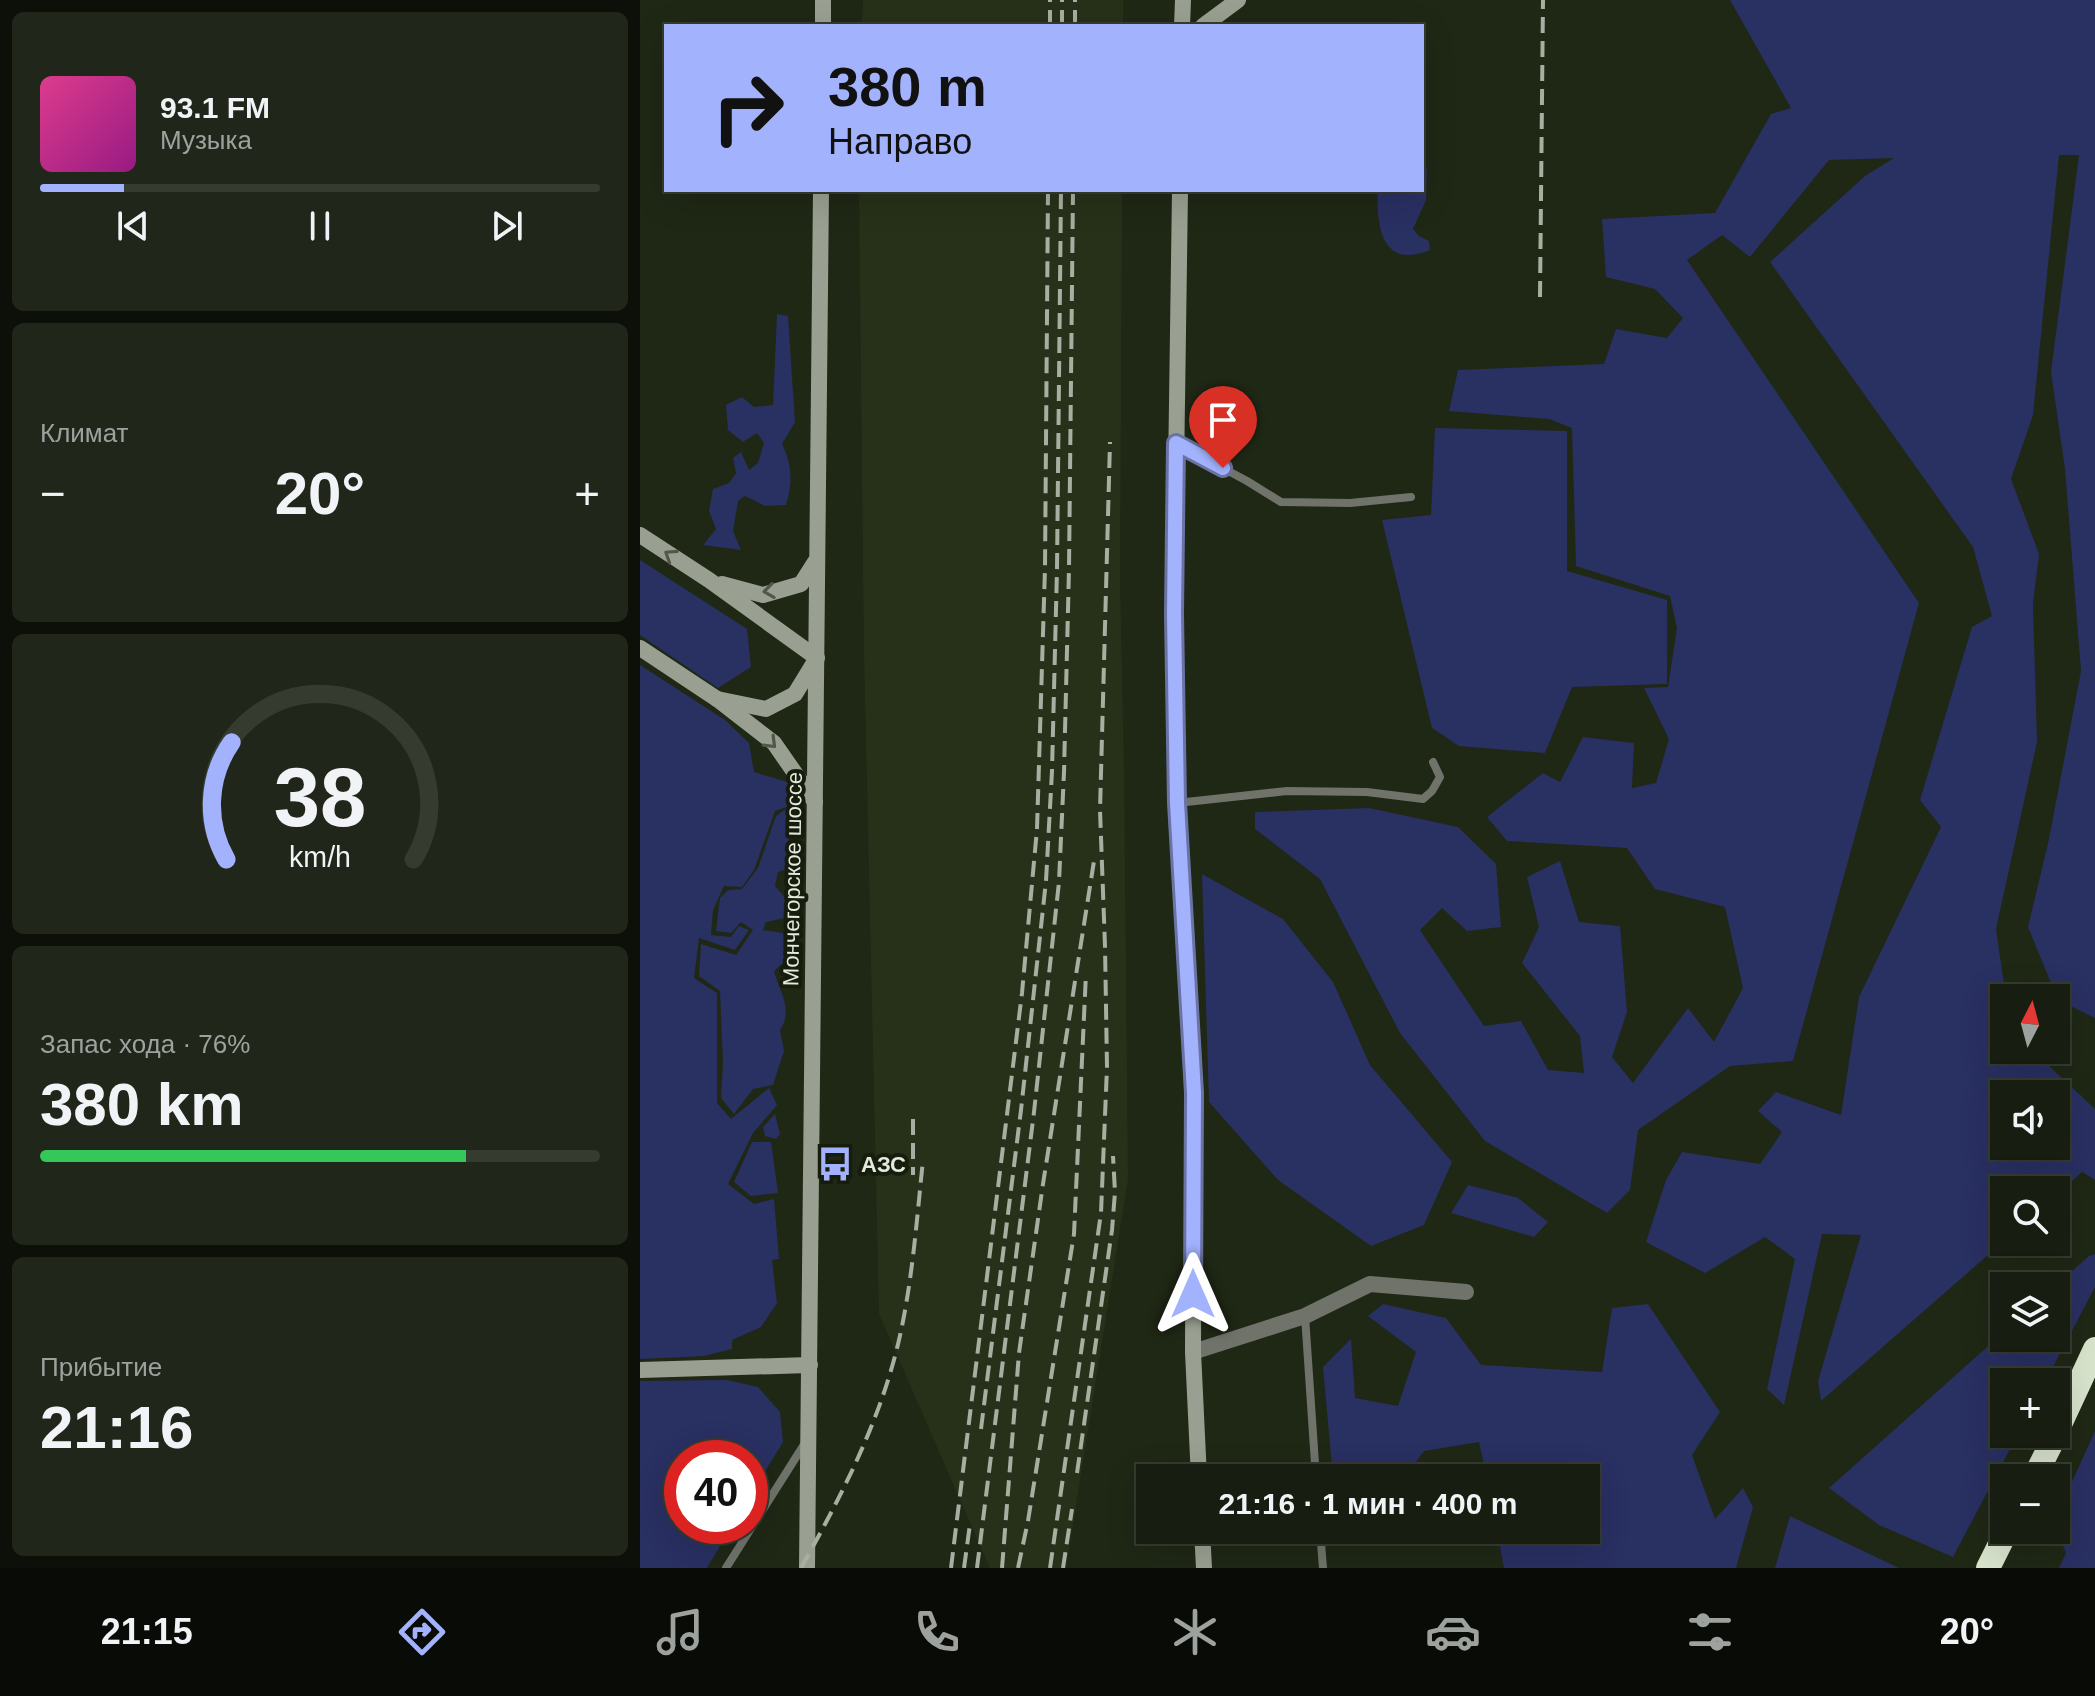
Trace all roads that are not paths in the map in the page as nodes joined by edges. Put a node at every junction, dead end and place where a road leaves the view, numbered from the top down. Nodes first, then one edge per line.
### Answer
1 (823, 0) edge
2 (1183, 0) edge
3 (1238, 0) edge
4 (823, 24) edge
5 (1182, 24) edge
6 (1206, 24) edge
7 (821, 192) edge
8 (1180, 192) edge
9 (1176, 443) junction
10 (1411, 497) dead end
11 (640, 535) edge
12 (816, 561) junction
13 (709, 580) junction
14 (640, 648) edge
15 (817, 658) junction
16 (717, 699) junction
17 (1433, 762) dead end
18 (815, 802) junction
19 (1177, 803) junction
20 (1466, 1292) dead end
21 (1305, 1316) junction
22 (2095, 1349) edge
23 (1193, 1352) junction
24 (810, 1365) junction
25 (640, 1370) edge
26 (2070, 1403) edge
27 (809, 1435) junction
28 (1198, 1464) edge
29 (1315, 1464) edge
30 (1203, 1544) edge
31 (1321, 1544) edge
32 (2000, 1544) edge
33 (726, 1568) edge
34 (807, 1568) edge
35 (1204, 1568) edge
36 (1323, 1568) edge
37 (1988, 1568) edge

1 - 4 street
2 - 5 street
3 - 6 street
7 - 12 street, Мончегорское шоссе
8 - 9 street
9 - 10 lane
9 - 19 street
13 -> 11 street
12 -> 13 street
12 - 15 street, Мончегорское шоссе
13 - 15 street
14 - 16 street
15 - 16 street
15 - 18 street, Мончегорское шоссе
16 -> 18 street
17 - 19 lane
18 - 24 street, Мончегорское шоссе
19 - 23 street
20 - 21 street
21 - 23 street
21 - 29 lane
22 - 26 highway
23 - 28 street
24 - 25 street
24 - 27 street, Мончегорское шоссе
27 - 33 lane
27 - 34 street, Мончегорское шоссе
30 - 35 street
31 - 36 lane
32 - 37 highway

